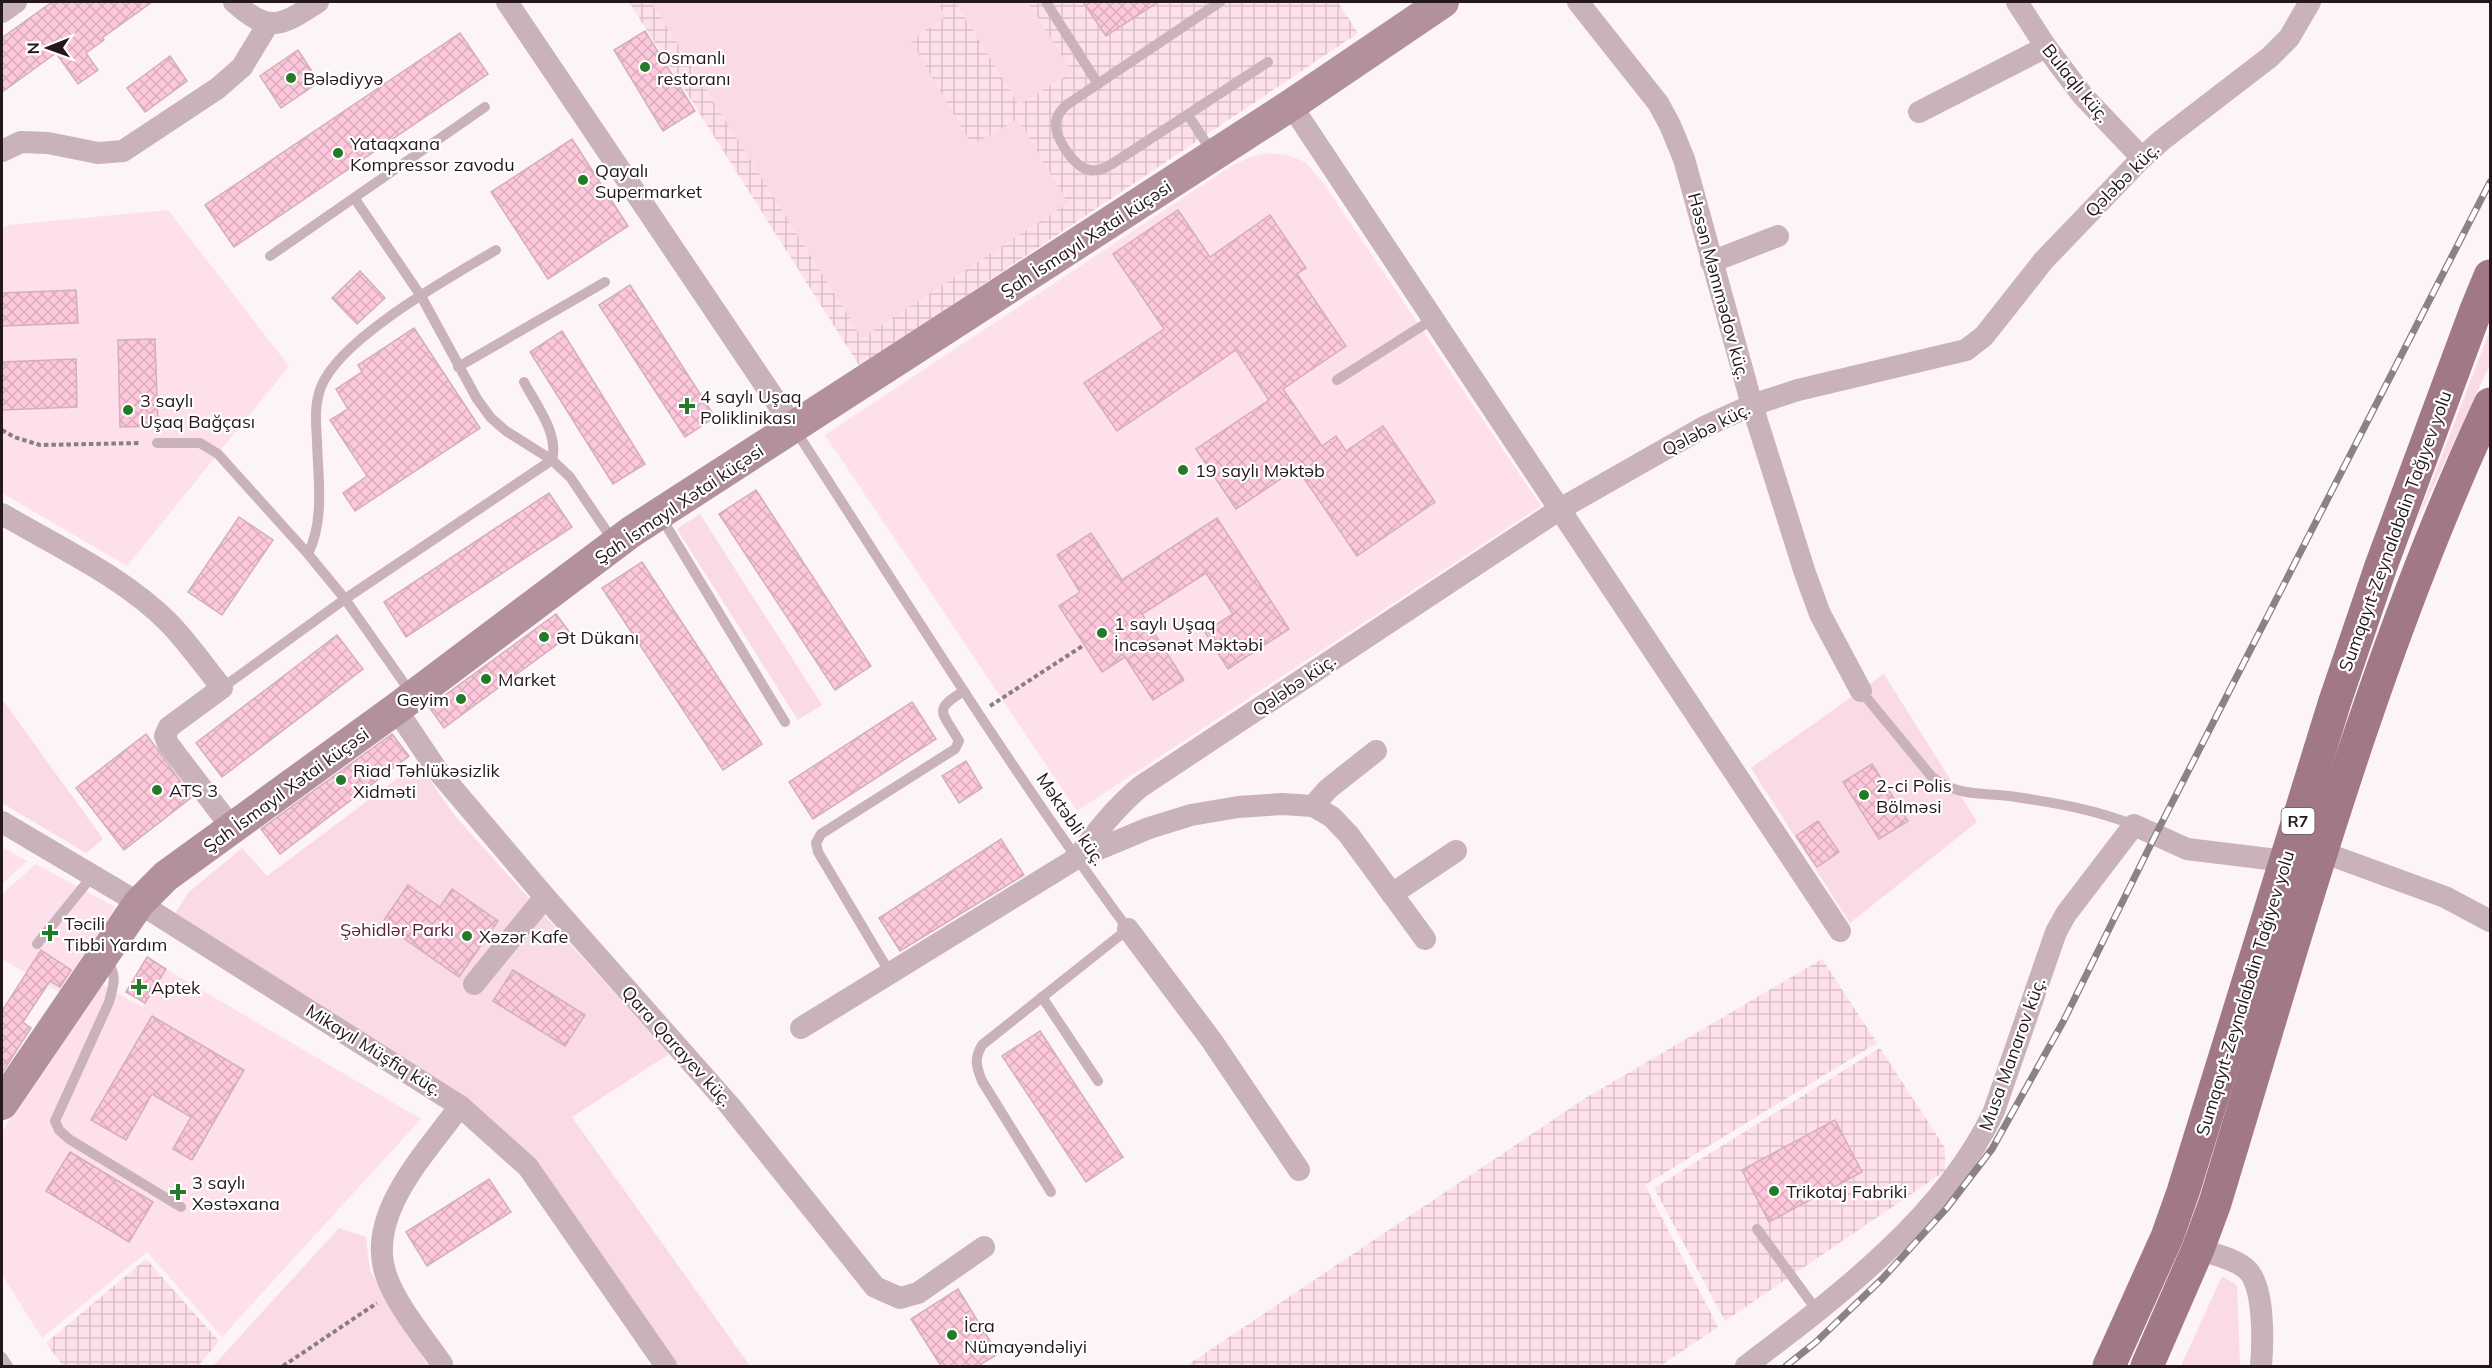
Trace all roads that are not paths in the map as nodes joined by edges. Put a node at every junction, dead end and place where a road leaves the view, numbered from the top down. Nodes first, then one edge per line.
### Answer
1 (16, 2) edge
2 (234, 2) edge
3 (318, 2) edge
4 (507, 2) edge
5 (1046, 2) edge
6 (1220, 2) edge
7 (1578, 2) edge
8 (2019, 2) edge
9 (2310, 2) edge
10 (1424, 7) edge
11 (2, 12) edge
12 (268, 24) junction
13 (2046, 47) junction
14 (1268, 62) dead end
15 (1098, 84) junction
16 (1291, 105) junction
17 (485, 107) dead end
18 (1919, 112) dead end
19 (1188, 115) junction
20 (2, 152) edge
21 (1214, 155) junction
22 (2142, 158) junction
23 (355, 199) junction
24 (1778, 236) dead end
25 (496, 250) dead end
26 (270, 256) dead end
27 (1711, 262) junction
28 (2490, 276) edge
29 (605, 282) dead end
30 (421, 296) junction
31 (1433, 319) junction
32 (458, 368) junction
33 (1336, 380) dead end
34 (524, 382) dead end
35 (2490, 404) edge
36 (1752, 405) junction
37 (794, 428) junction
38 (157, 442) road end
39 (552, 460) junction
40 (1560, 509) junction
41 (2, 514) edge
42 (659, 515) junction
43 (616, 544) junction
44 (308, 554) junction
45 (345, 599) junction
46 (222, 688) junction
47 (964, 690) junction
48 (1861, 691) joint
49 (404, 703) junction
50 (785, 722) dead end
51 (1376, 751) dead end
52 (1313, 806) junction
53 (2, 822) edge
54 (2134, 825) junction
55 (232, 828) junction
56 (1456, 851) dead end
57 (2322, 852) junction
58 (1077, 858) junction
59 (2285, 861) junction
60 (93, 875) junction
61 (1392, 894) junction
62 (545, 897) junction
63 (139, 903) junction
64 (2490, 921) edge
65 (1128, 929) junction
66 (1840, 931) dead end
67 (1425, 939) dead end
68 (37, 944) dead end
69 (102, 957) junction
70 (890, 973) junction
71 (474, 984) dead end
72 (1042, 997) junction
73 (801, 1028) dead end
74 (1098, 1081) dead end
75 (2, 1104) edge
76 (460, 1106) junction
77 (1299, 1170) dead end
78 (1051, 1192) dead end
79 (181, 1207) dead end
80 (1757, 1229) dead end
81 (984, 1247) dead end
82 (2198, 1249) junction
83 (1818, 1312) junction
84 (2, 1357) edge
85 (2268, 1364) edge
86 (442, 1365) dead end
87 (8, 1366) edge
88 (666, 1366) edge
89 (1746, 1366) edge
90 (2109, 1366) edge
91 (2147, 1366) edge

1 - 11 street
2 - 12 street
3 - 12 street
4 - 37 street
5 - 15 lane
6 - 15 lane
7 - 27 street, Həsən Məmmədov küç.
8 - 13 street, Bulaqlı küç.
9 - 22 street, Qələbə küç.
10 - 16 street, Şah İsmayıl Xətai küçəsi
12 - 20 street
13 - 18 street
13 - 22 street, Bulaqlı küç.
14 - 19 lane
15 - 19 lane
16 - 21 street, Şah İsmayıl Xətai küçəsi
16 - 31 street
17 - 23 lane
19 - 21 lane
21 - 37 street, Şah İsmayıl Xətai küçəsi
22 - 36 street, Qələbə küç.
23 - 26 lane
23 - 30 lane
24 - 27 street
25 - 30 lane
27 - 36 street, Həsən Məmmədov küç.
28 - 59 main road, Sumqayıt-Zeynalabdin Tağıyev yolu / R7
29 - 32 lane
30 - 32 lane
30 - 44 lane
31 - 33 lane
31 - 40 street
32 - 39 lane
34 - 39 lane
35 - 57 main road, Sumqayıt-Zeynalabdin Tağıyev yolu / R7
36 - 40 street, Qələbə küç.
36 - 48 street, Həsən Məmmədov küç.
37 - 42 street, Şah İsmayıl Xətai küçəsi
37 - 47 lane, Məktəbli küç.
38 - 44 lane
39 - 43 lane
39 - 45 lane
40 - 58 street, Qələbə küç.
40 - 66 street
41 - 46 street
42 - 43 street, Şah İsmayıl Xətai küçəsi
42 - 50 lane
43 - 49 street, Şah İsmayıl Xətai küçəsi
44 - 45 lane
45 - 46 lane
45 - 49 lane
46 - 55 street
47 - 58 lane, Məktəbli küç.
47 - 70 lane
48 - 54 lane
49 - 55 street, Şah İsmayıl Xətai küçəsi
49 - 62 street, Qara Qarayev küç.
51 - 52 street
52 - 58 street
52 - 61 street
53 - 60 street, Mikayıl Müşfiq küç.
54 - 59 street
54 - 83 street, Musa Manarov küç.
55 - 63 street, Şah İsmayıl Xətai küçəsi
56 - 61 street
57 - 64 street
57 - 82 main road, Sumqayıt-Zeynalabdin Tağıyev yolu / R7
58 - 65 lane, Məktəbli küç.
58 - 70 street
59 - 90 main road, Sumqayıt-Zeynalabdin Tağıyev yolu / R7
60 - 63 street, Mikayıl Müşfiq küç.
60 - 68 lane
61 - 67 street
62 - 71 street
62 - 81 street, Qara Qarayev küç.
63 - 69 street, Şah İsmayıl Xətai küçəsi
63 - 76 street, Mikayıl Müşfiq küç.
65 - 72 lane
65 - 77 street
69 - 75 street, Şah İsmayıl Xətai küçəsi
69 - 79 lane
70 - 73 street
72 - 74 lane
72 - 78 lane
76 - 86 street
76 - 88 street, Mikayıl Müşfiq küç.
80 - 83 lane
82 - 85 street
82 - 91 main road, Sumqayıt-Zeynalabdin Tağıyev yolu / R7
83 - 89 street, Musa Manarov küç.
84 - 87 lane

